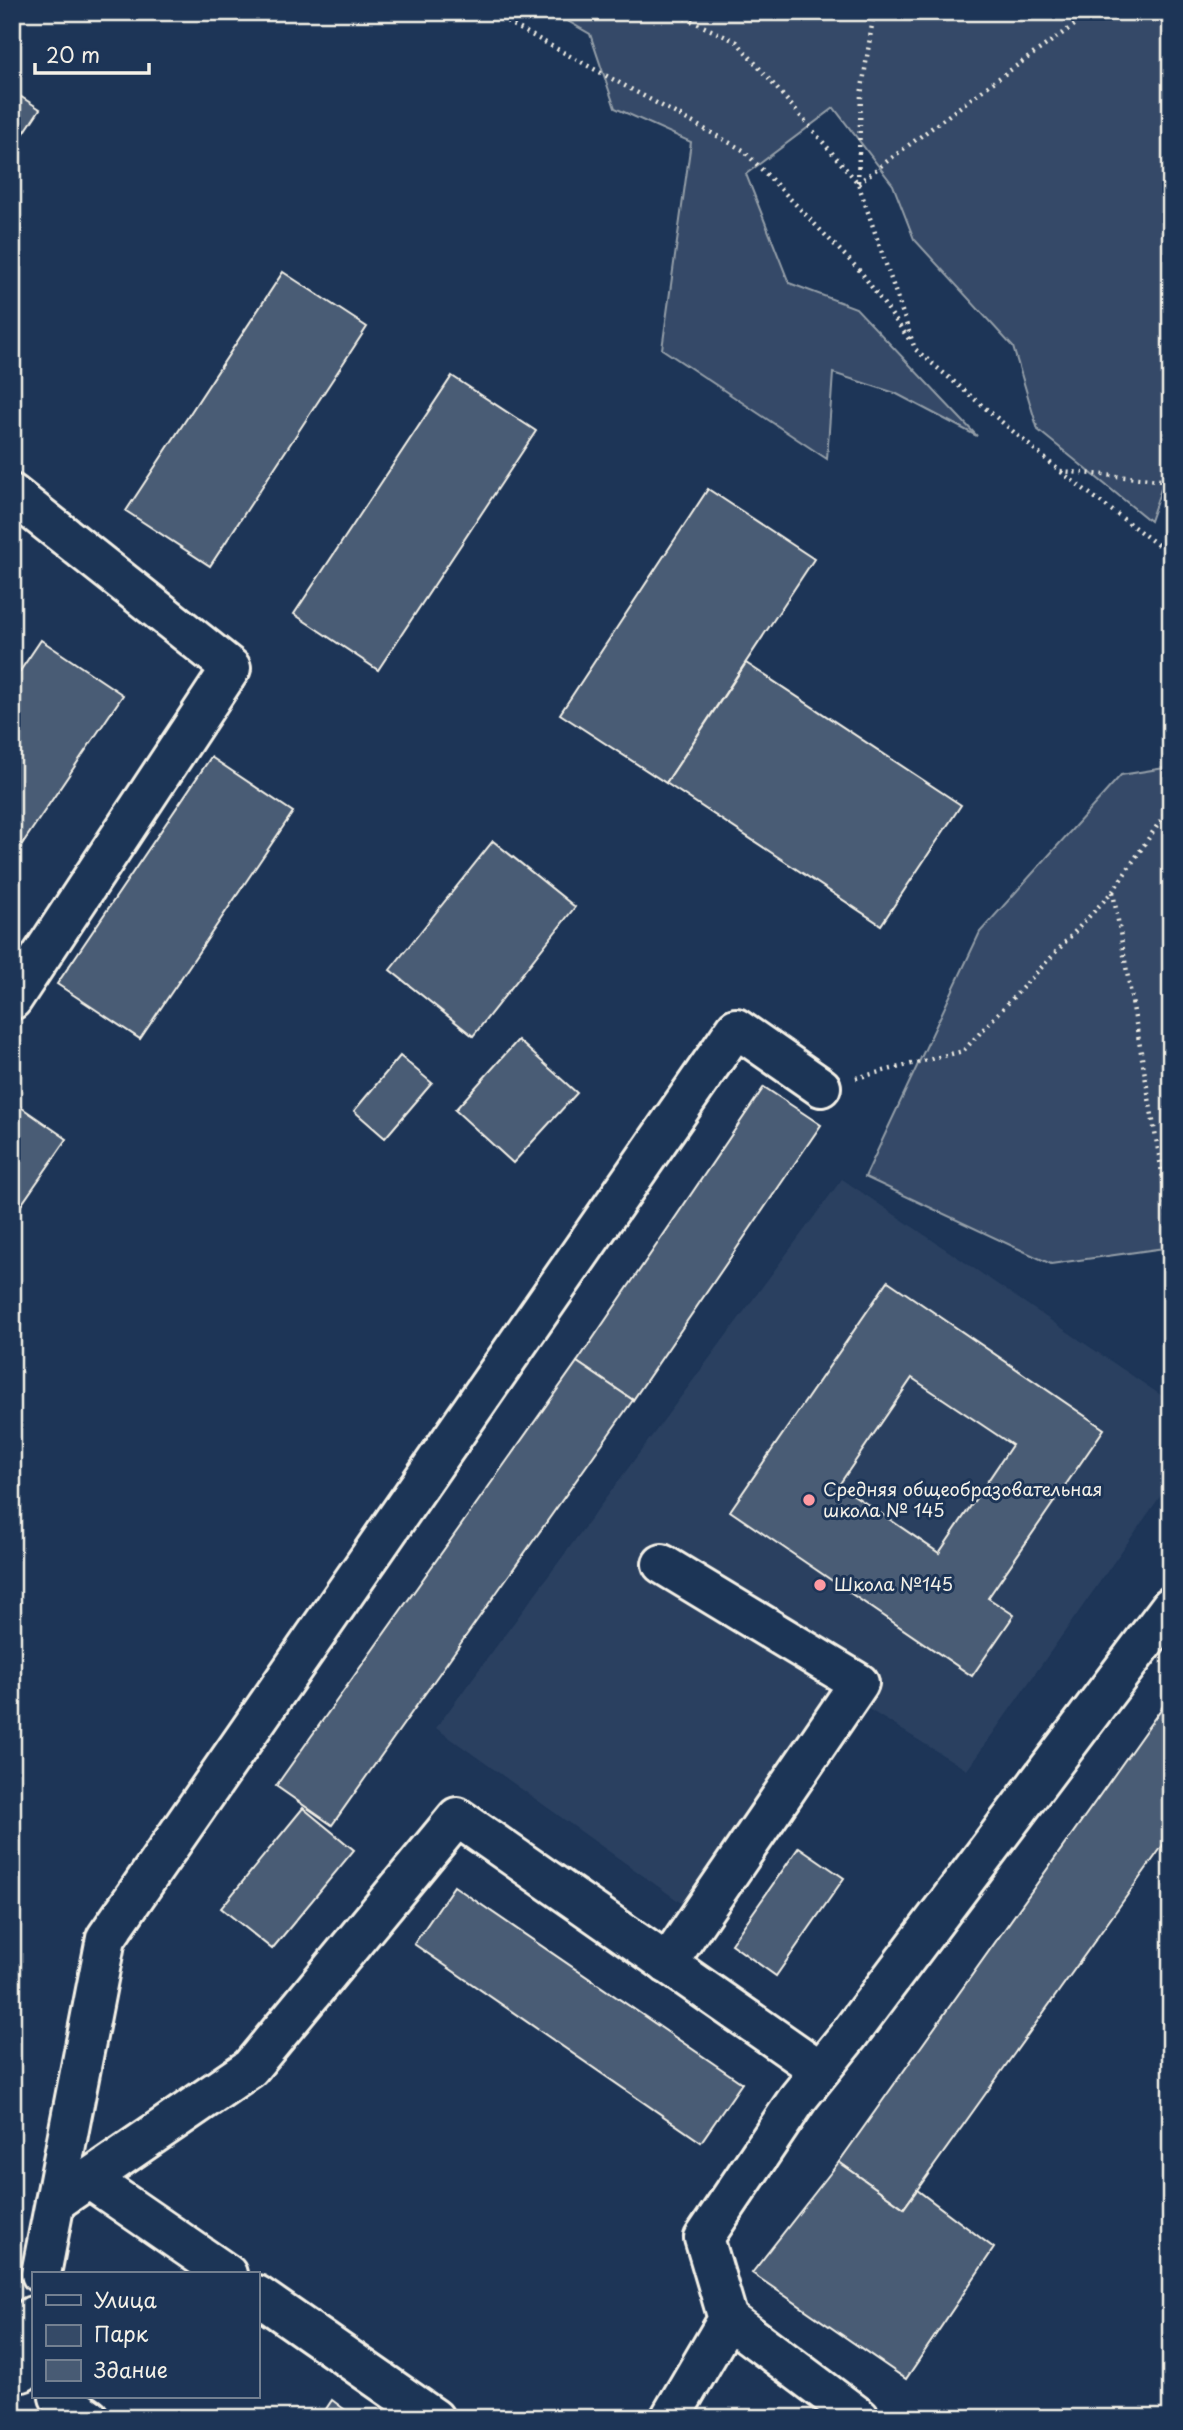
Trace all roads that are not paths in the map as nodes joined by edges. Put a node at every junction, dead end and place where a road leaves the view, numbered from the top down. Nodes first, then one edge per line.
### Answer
1 (12, 494) edge
2 (12, 1000) edge
3 (821, 1087) road end
4 (662, 1564) dead end
5 (1171, 1606) edge
6 (667, 1964) junction
7 (820, 2070) junction
8 (89, 2179) junction
9 (55, 2202) junction
10 (41, 2272) edge
11 (224, 2272) edge
12 (259, 2296) edge
13 (728, 2319) junction
14 (32, 2322) edge
15 (23, 2372) edge
16 (60, 2398) edge
17 (89, 2418) edge
18 (434, 2418) edge
19 (670, 2418) edge
20 (860, 2418) edge

1 - 2 street
3 - 9 street
4 - 6 street
5 - 7 street
6 - 7 street
6 - 8 street
7 - 13 street
8 - 9 street
8 - 11 street
9 - 10 street
12 - 18 street
13 - 19 street
13 - 20 street
14 - 15 street
16 - 17 street

